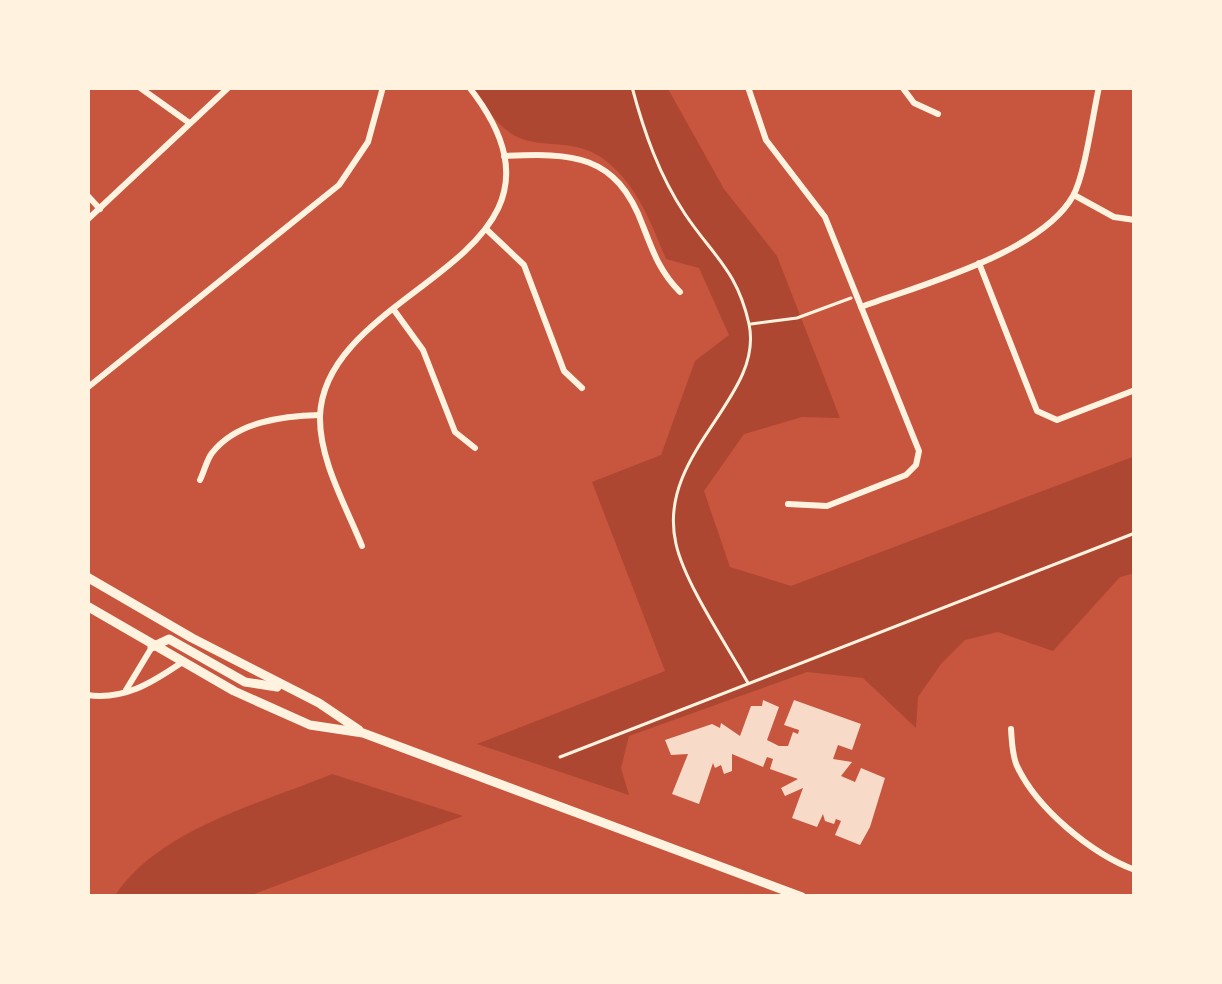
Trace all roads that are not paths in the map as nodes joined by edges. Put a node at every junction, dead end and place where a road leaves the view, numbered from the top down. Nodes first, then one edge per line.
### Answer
1 (140, 87) edge
2 (229, 87) edge
3 (383, 87) edge
4 (469, 87) edge
5 (748, 87) edge
6 (902, 87) edge
7 (1099, 87) edge
8 (938, 114) dead end
9 (188, 122) junction
10 (504, 156) junction
11 (87, 196) edge
12 (1074, 196) junction
13 (100, 209) junction
14 (87, 220) edge
15 (1135, 220) edge
16 (487, 229) junction
17 (979, 263) junction
18 (680, 292) dead end
19 (861, 307) junction
20 (394, 310) junction
21 (87, 388) edge
22 (581, 388) dead end
23 (1135, 391) edge
24 (320, 415) junction
25 (475, 448) dead end
26 (200, 480) dead end
27 (788, 504) dead end
28 (362, 546) dead end
29 (87, 577) edge
30 (87, 606) edge
31 (152, 647) junction
32 (181, 663) junction
33 (287, 688) junction
34 (126, 690) junction
35 (87, 697) edge
36 (1011, 729) dead end
37 (363, 733) junction
38 (1135, 870) edge
39 (802, 897) edge

1 - 9 street
2 - 9 street
3 - 21 street
4 - 10 street
5 - 19 street
6 - 8 street
7 - 12 street
9 - 13 street
10 - 16 street
10 - 18 street
11 - 13 street
12 - 15 street
12 - 17 street
13 - 14 street
16 - 20 street
16 - 22 street
17 - 19 street
17 - 23 street
19 - 27 street
20 - 24 street
20 - 25 street
24 - 26 street
24 - 28 street
29 - 33 main road
30 - 31 main road
31 - 32 main road
31 - 33 main road
31 - 34 street
32 - 34 street
32 - 37 main road
33 - 37 main road
34 - 35 street
36 - 38 street
37 - 39 main road

